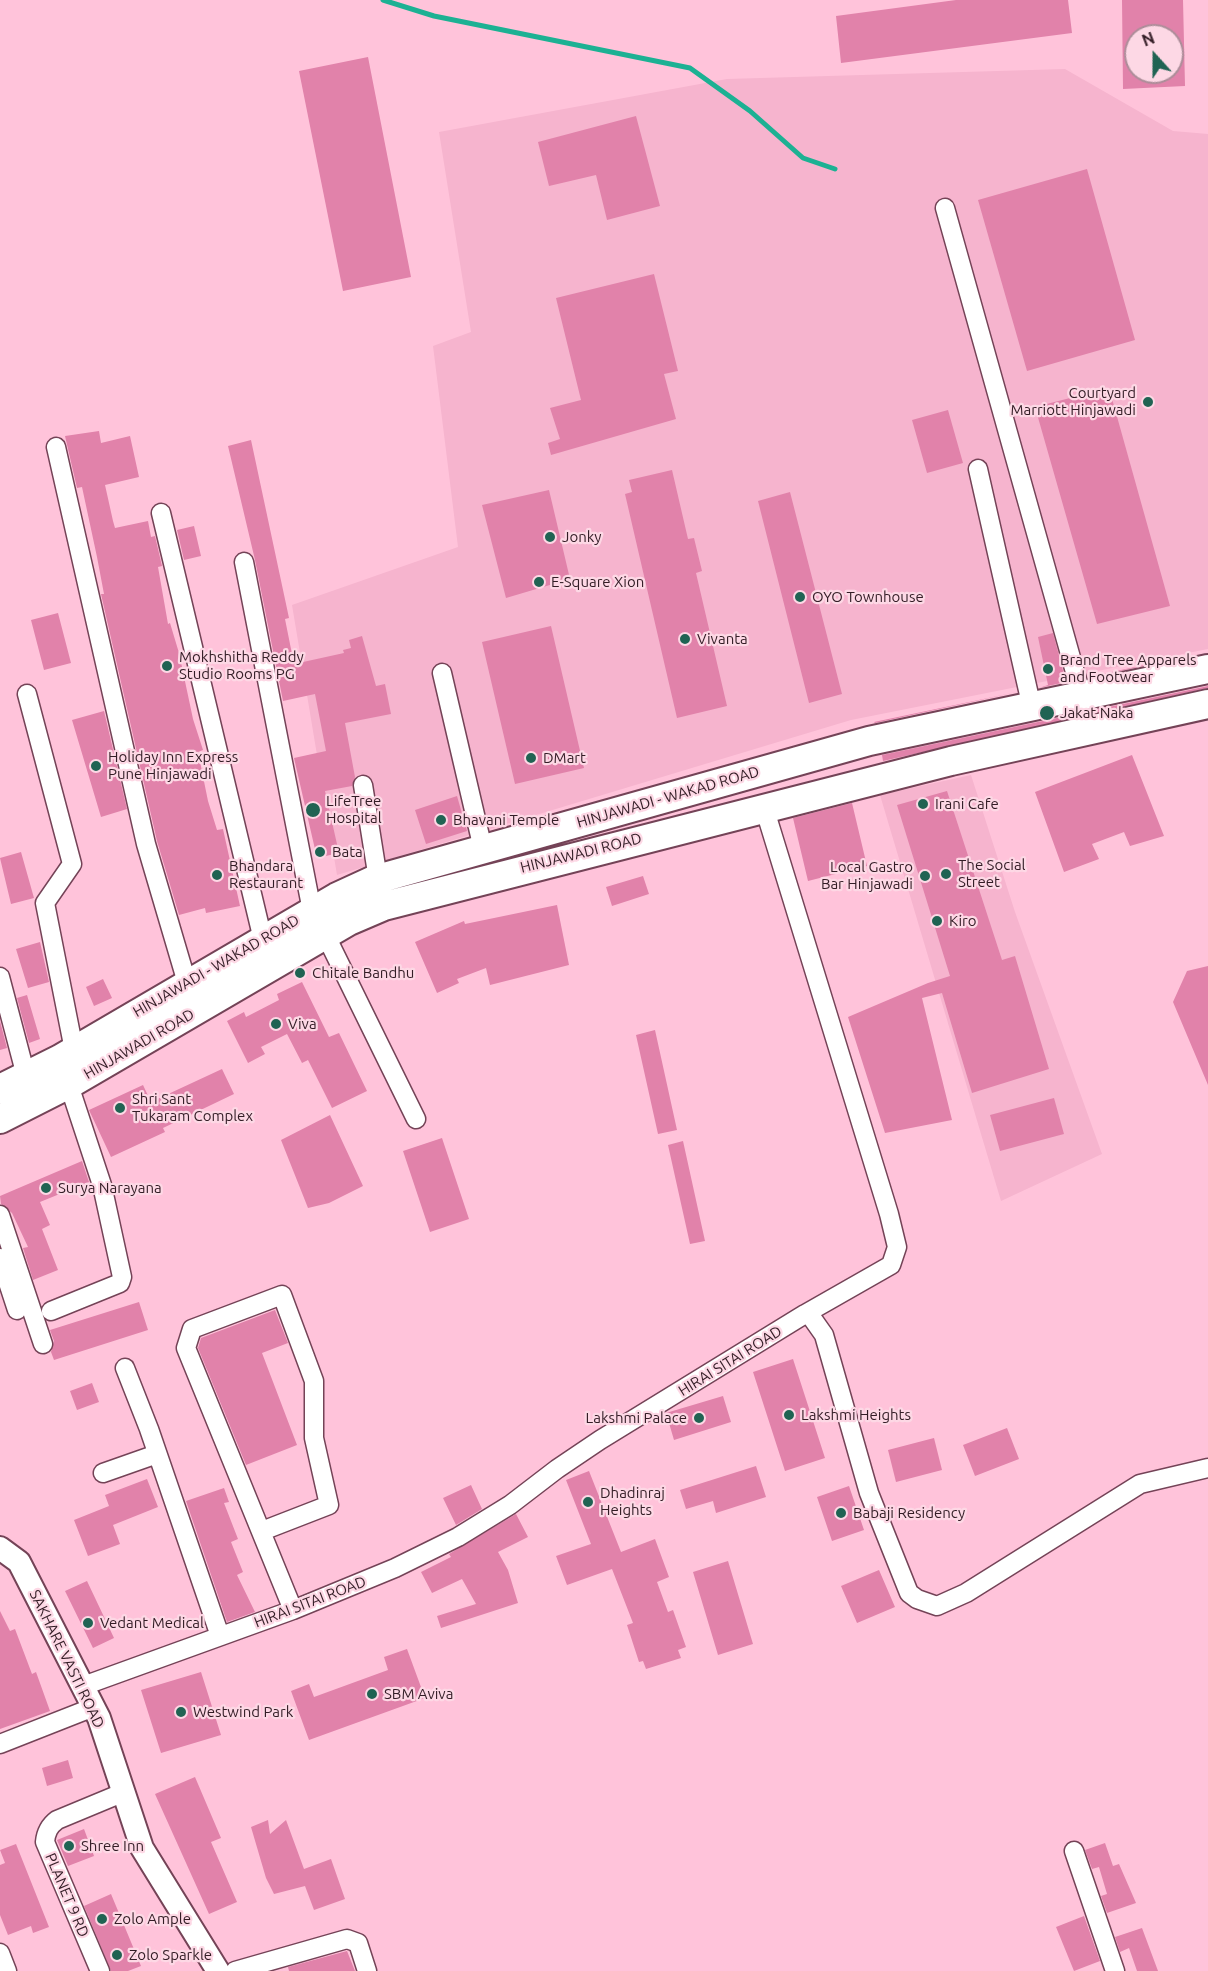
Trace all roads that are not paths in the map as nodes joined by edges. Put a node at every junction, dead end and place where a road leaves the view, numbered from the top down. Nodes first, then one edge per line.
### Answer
1 (945, 208) dead end
2 (56, 447) dead end
3 (978, 469) dead end
4 (161, 513) dead end
5 (244, 562) dead end
6 (1208, 669) edge
7 (442, 673) dead end
8 (27, 694) dead end
9 (1082, 697) junction
10 (1208, 704) edge
11 (1032, 708) junction
12 (363, 784) dead end
13 (764, 807) junction
14 (483, 849) junction
15 (378, 879) junction
16 (319, 923) junction
17 (263, 940) junction
18 (0, 977) edge
19 (187, 983) junction
20 (74, 1050) junction
21 (26, 1076) junction
22 (69, 1085) junction
23 (0, 1089) edge
24 (0, 1119) edge
25 (416, 1119) dead end
26 (0, 1215) edge
27 (0, 1258) edge
28 (17, 1310) dead end
29 (51, 1311) dead end
30 (805, 1314) junction
31 (43, 1344) dead end
32 (125, 1368) dead end
33 (157, 1454) junction
34 (1208, 1468) edge
35 (103, 1473) dead end
36 (262, 1531) junction
37 (0, 1548) edge
38 (293, 1610) junction
39 (220, 1635) junction
40 (82, 1686) junction
41 (94, 1707) junction
42 (0, 1744) edge
43 (122, 1793) junction
44 (1074, 1851) dead end
45 (0, 1953) edge
46 (7, 1971) edge
47 (100, 1971) edge
48 (218, 1971) edge
49 (235, 1971) edge
50 (367, 1971) edge
51 (1115, 1971) edge

1 - 9 street
2 - 19 street
3 - 11 street
4 - 17 street
5 - 16 street
6 - 9 main road, HINJAWADI - WAKAD ROAD
7 - 14 street
8 - 20 street
9 - 11 main road, HINJAWADI - WAKAD ROAD
10 - 13 main road, HINJAWADI ROAD
11 - 14 main road, HINJAWADI - WAKAD ROAD
12 - 15 street
13 - 16 main road, HINJAWADI ROAD
13 - 30 street, HIRAI SITAI ROAD
14 - 15 main road, HINJAWADI - WAKAD ROAD
15 - 16 main road, HINJAWADI - WAKAD ROAD
16 - 17 main road, HINJAWADI - WAKAD ROAD
16 - 22 main road, HINJAWADI ROAD
16 - 25 street
17 - 19 main road, HINJAWADI - WAKAD ROAD
18 - 21 street
19 - 20 main road, HINJAWADI - WAKAD ROAD
20 - 21 main road, HINJAWADI - WAKAD ROAD
21 - 23 main road, HINJAWADI - WAKAD ROAD
22 - 24 main road, HINJAWADI ROAD
22 - 29 street
26 - 31 street
27 - 28 street
30 - 34 street
30 - 38 street, HIRAI SITAI ROAD
32 - 33 street
33 - 35 street
33 - 39 street
36 - 36 street
36 - 38 street
37 - 40 street, SAKHARE VASTI ROAD
38 - 39 street, HIRAI SITAI ROAD
39 - 40 street, HIRAI SITAI ROAD
40 - 41 street, SAKHARE VASTI ROAD
41 - 42 street
41 - 43 street, SAKHARE VASTI ROAD
43 - 47 street, PLANET 9 RD
43 - 48 street, SAKHARE VASTI ROAD
44 - 51 street
45 - 46 street
49 - 50 street

